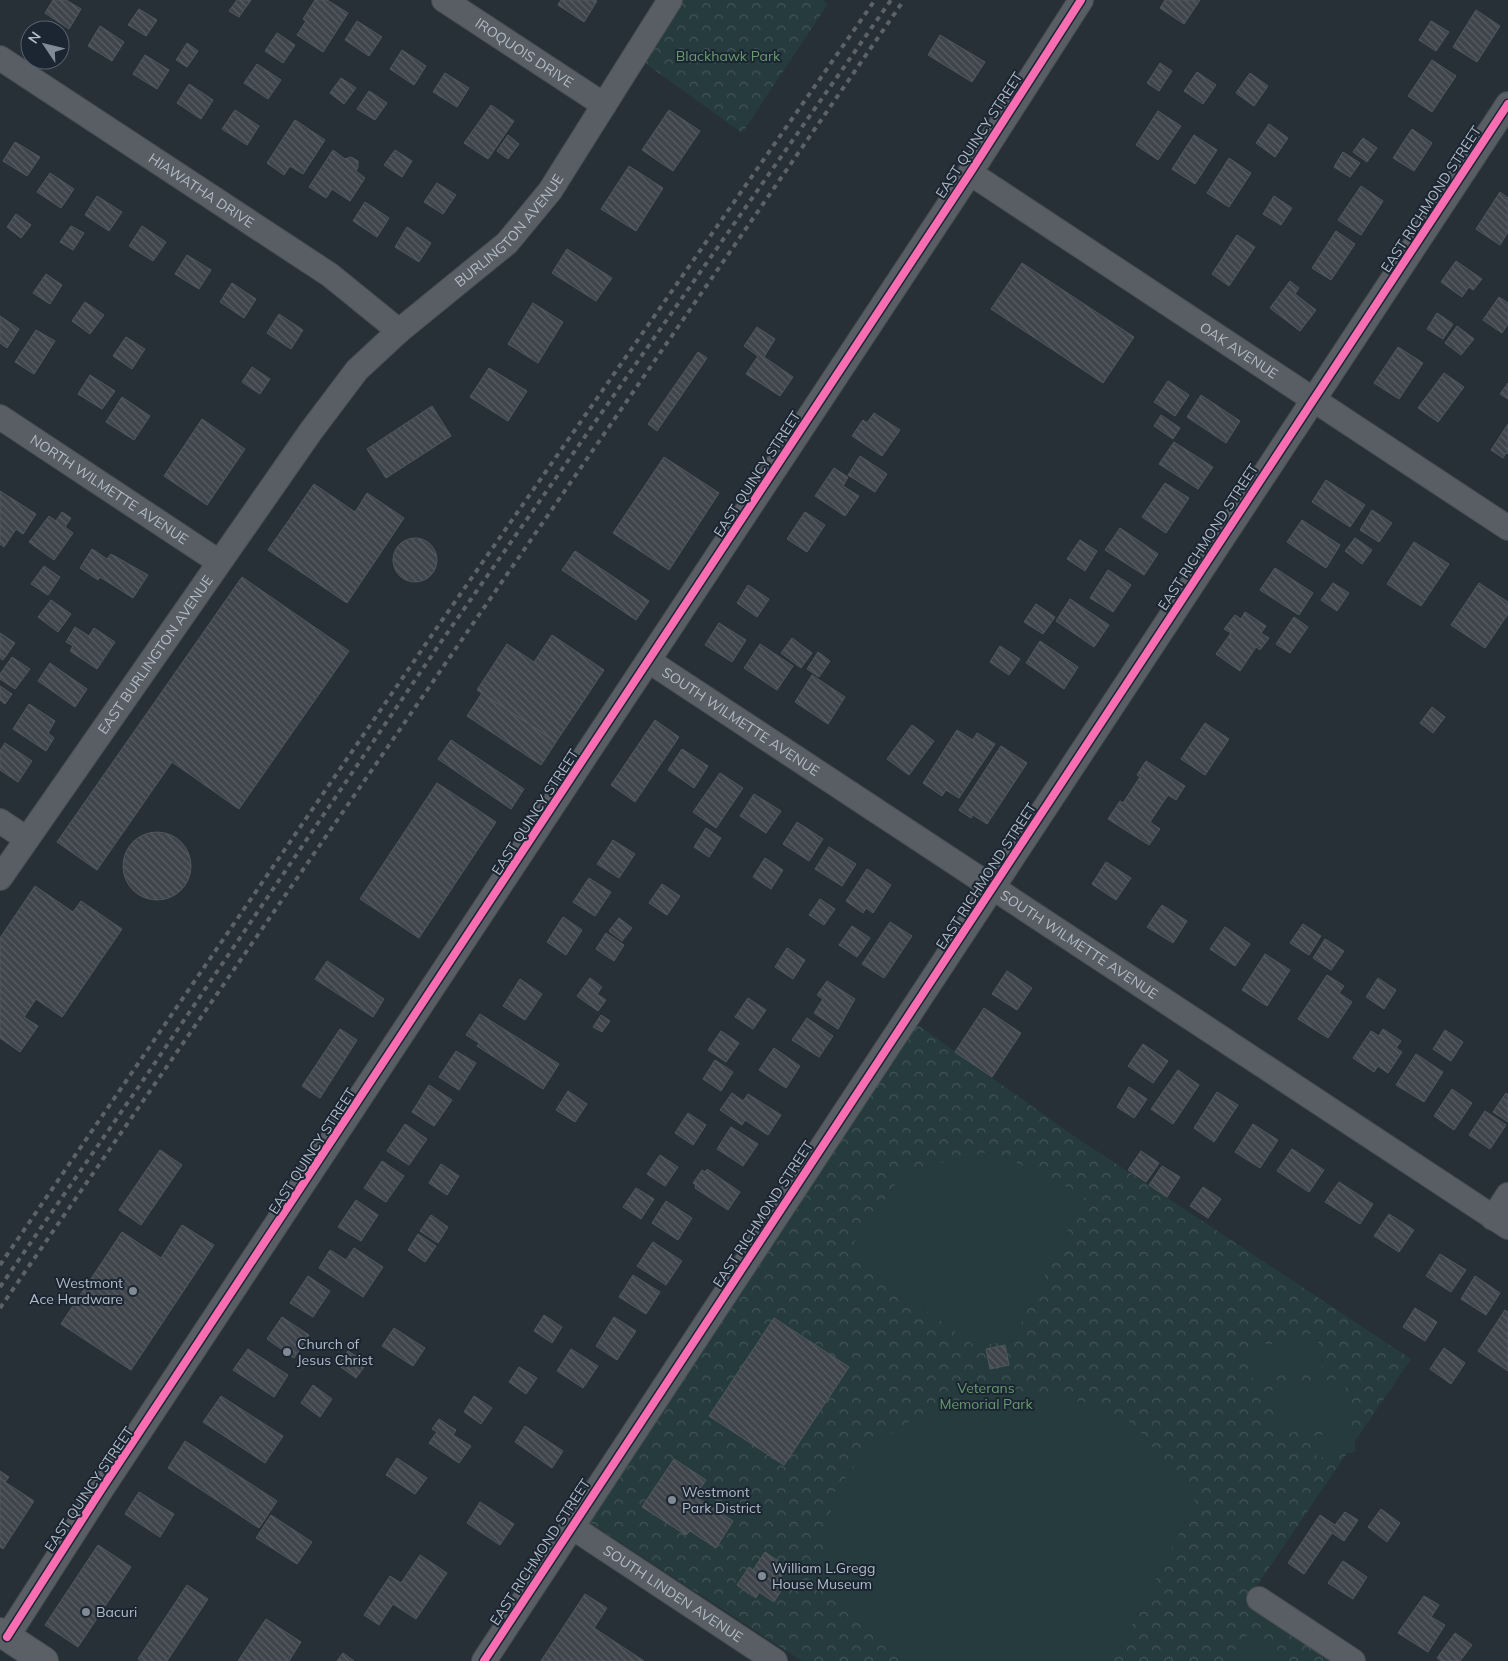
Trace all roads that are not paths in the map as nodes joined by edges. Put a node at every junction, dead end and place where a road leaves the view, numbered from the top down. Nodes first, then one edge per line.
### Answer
1 (444, 0) edge
2 (670, 0) edge
3 (1080, 0) edge
4 (0, 58) edge
5 (1508, 104) edge
6 (604, 105) junction
7 (970, 173) junction
8 (399, 331) junction
9 (1314, 400) junction
10 (0, 417) edge
11 (311, 431) joint
12 (1508, 528) edge
13 (219, 562) junction
14 (649, 661) junction
15 (0, 821) edge
16 (27, 839) junction
17 (0, 878) edge
18 (993, 888) junction
19 (1508, 1195) edge
20 (1501, 1222) edge
21 (572, 1527) junction
22 (1258, 1599) dead end
23 (4, 1634) edge
24 (44, 1661) edge
25 (484, 1661) edge
26 (775, 1661) edge
27 (1353, 1661) edge

1 - 6 street, IROQUOIS DRIVE
2 - 6 street, BURLINGTON AVENUE
3 - 7 street, EAST QUINCY STREET
4 - 8 street, HIAWATHA DRIVE
5 - 9 street, EAST RICHMOND STREET
6 - 8 street, BURLINGTON AVENUE
7 - 9 street, OAK AVENUE
7 - 14 street, EAST QUINCY STREET
8 - 11 street, BURLINGTON AVENUE
9 - 12 street, OAK AVENUE
9 - 18 street, EAST RICHMOND STREET
10 - 13 street, NORTH WILMETTE AVENUE
11 - 13 street, EAST BURLINGTON AVENUE
13 - 16 street, EAST BURLINGTON AVENUE
14 - 18 street, SOUTH WILMETTE AVENUE
14 - 23 street, EAST QUINCY STREET
15 - 16 street
16 - 17 street, EAST BURLINGTON AVENUE
18 - 20 street, SOUTH WILMETTE AVENUE
18 - 21 street, EAST RICHMOND STREET
19 - 20 street
21 - 25 street, EAST RICHMOND STREET
21 - 26 street, SOUTH LINDEN AVENUE
22 - 27 street
23 - 24 main road

